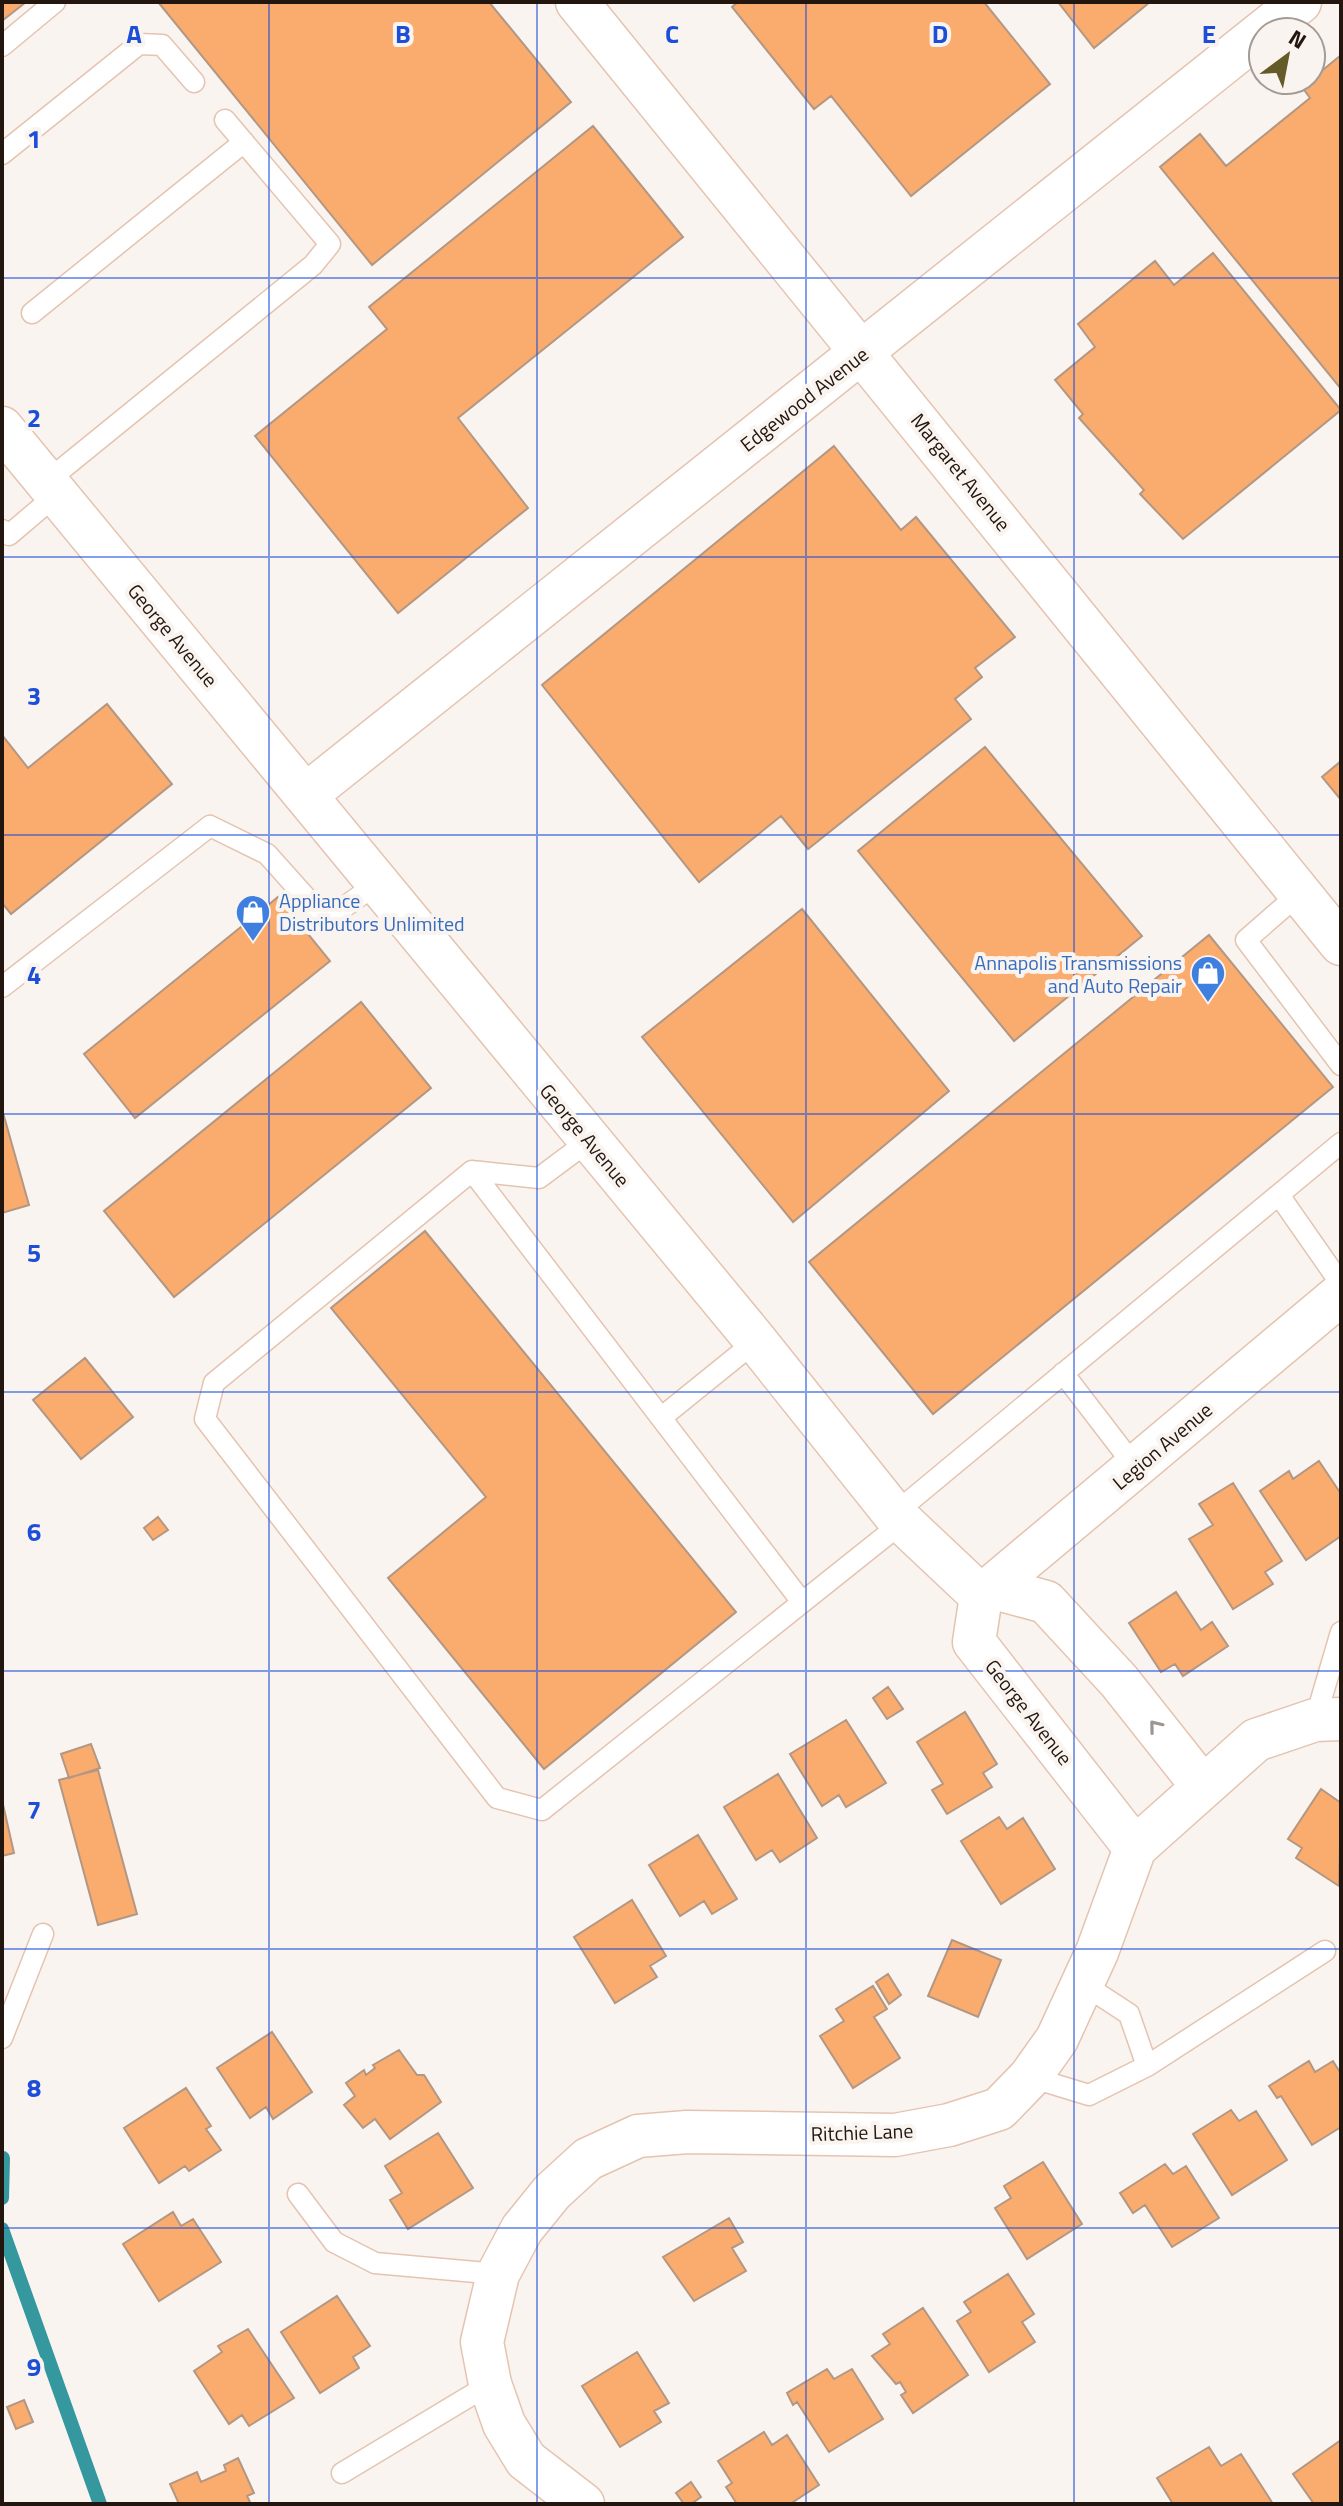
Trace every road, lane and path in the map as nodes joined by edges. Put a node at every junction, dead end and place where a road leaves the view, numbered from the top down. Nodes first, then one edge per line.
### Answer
1 (55, 2) edge
2 (577, 2) edge
3 (1300, 2) edge
4 (2, 46) edge
5 (194, 82) dead end
6 (225, 120) dead end
7 (244, 142) junction
8 (2, 154) edge
9 (32, 313) dead end
10 (864, 352) junction
11 (2, 428) edge
12 (51, 489) junction
13 (2, 530) edge
14 (307, 794) junction
15 (378, 883) junction
16 (1300, 893) junction
17 (1341, 944) edge
18 (2, 987) edge
19 (1341, 1065) edge
20 (590, 1140) junction
21 (1341, 1143) edge
22 (472, 1171) junction
23 (1279, 1195) junction
24 (1341, 1284) edge
25 (1341, 1294) edge
26 (756, 1341) junction
27 (1063, 1373) junction
28 (662, 1417) junction
29 (1136, 1468) junction
30 (898, 1518) junction
31 (986, 1591) junction
32 (802, 1602) junction
33 (1341, 1632) edge
34 (1328, 1719) edge
35 (1203, 1787) junction
36 (1135, 1848) junction
37 (43, 1934) dead end
38 (1325, 1951) dead end
39 (1083, 1984) junction
40 (2, 2038) edge
41 (1147, 2066) junction
42 (1030, 2077) junction
43 (298, 2194) dead end
44 (498, 2274) junction
45 (490, 2384) junction
46 (342, 2473) dead end
47 (583, 2504) edge

1 - 4 lane
2 - 10 street, Margaret Avenue
3 - 10 street, Edgewood Avenue
5 - 8 lane
6 - 7 lane
7 - 9 lane
7 - 12 lane
10 - 14 street, Edgewood Avenue
10 - 16 street, Margaret Avenue
11 - 12 street, George Avenue
12 - 13 lane
12 - 14 street, George Avenue
14 - 15 street, George Avenue
15 - 18 lane
15 - 20 street, George Avenue
16 - 17 street, Margaret Avenue
16 - 19 lane
20 - 22 lane
20 - 26 street, George Avenue
21 - 23 lane
22 - 28 lane
22 - 32 lane
23 - 24 lane
23 - 27 lane
25 - 29 street, Legion Avenue
26 - 28 lane
26 - 30 street, George Avenue
27 - 29 lane
27 - 30 lane
28 - 32 lane
29 - 31 street, Legion Avenue
30 - 31 street, George Avenue
30 - 32 lane
35 -> 31 street
31 - 36 street, George Avenue
33 - 34 lane
34 - 35 street, Ritchie Lane
35 - 36 street, Ritchie Lane
36 - 39 street, Ritchie Lane
37 - 40 lane
38 - 41 lane
39 - 41 lane
39 - 42 street, Ritchie Lane
41 - 42 lane
42 - 44 street, Ritchie Lane
43 - 44 lane
44 - 45 street, Ritchie Lane
45 - 46 lane
45 - 47 street

